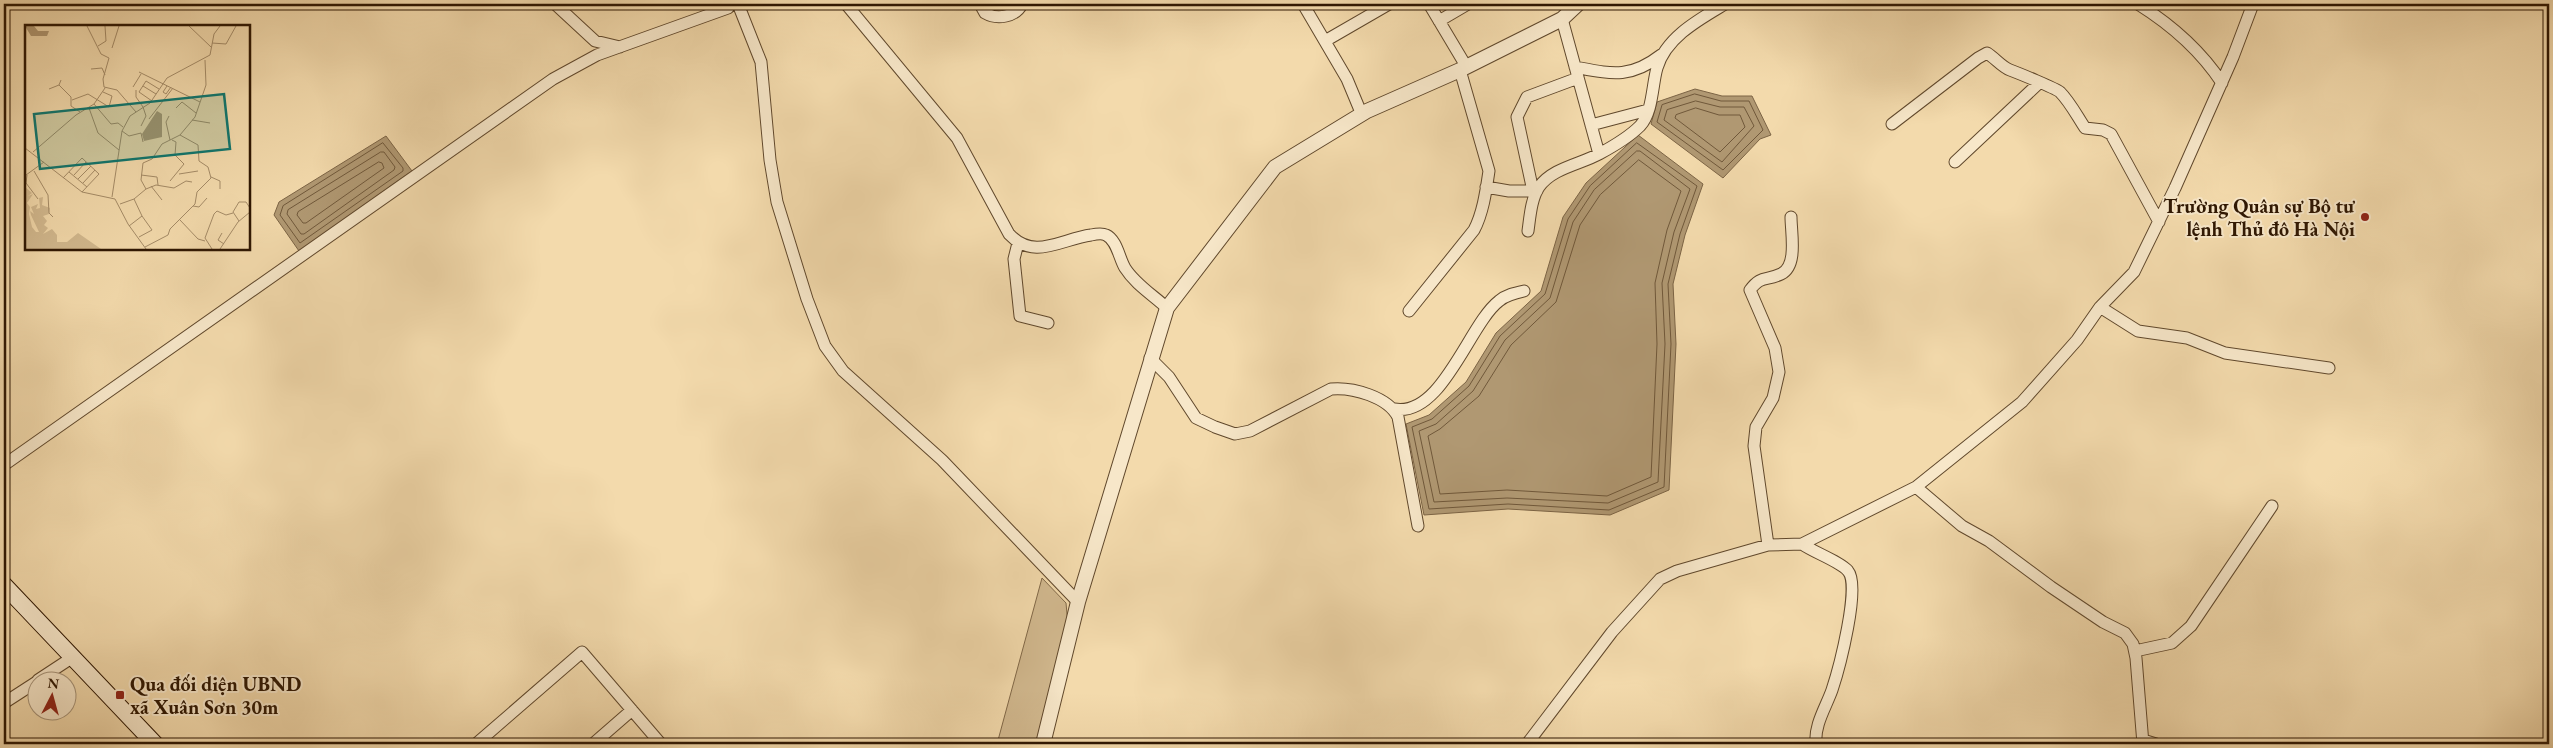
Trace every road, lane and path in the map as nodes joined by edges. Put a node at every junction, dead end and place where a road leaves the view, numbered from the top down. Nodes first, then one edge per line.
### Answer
1 (555, 4) edge
2 (731, 4) edge
3 (738, 4) edge
4 (846, 4) edge
5 (980, 4) edge
6 (1022, 4) edge
7 (1303, 4) edge
8 (1389, 4) edge
9 (1429, 4) edge
10 (1468, 4) edge
11 (1578, 4) edge
12 (1725, 4) edge
13 (2138, 4) edge
14 (2253, 4) edge
15 (1562, 19) junction
16 (1439, 21) junction
17 (1325, 41) junction
18 (622, 47) junction
19 (1665, 52) junction
20 (1463, 68) junction
21 (1576, 73) junction
22 (2039, 83) junction
23 (2222, 83) junction
24 (1648, 110) junction
25 (1362, 115) junction
26 (1892, 124) dead end
27 (1591, 125) junction
28 (1599, 154) junction
29 (1955, 162) dead end
30 (1486, 187) junction
31 (1535, 191) junction
32 (1791, 217) dead end
33 (2159, 222) junction
34 (1528, 231) dead end
35 (1018, 243) junction
36 (1524, 291) dead end
37 (2100, 307) junction
38 (1167, 308) junction
39 (1409, 311) dead end
40 (1048, 323) dead end
41 (1150, 358) junction
42 (2329, 368) dead end
43 (1394, 410) junction
44 (4, 465) edge
45 (1916, 487) junction
46 (2272, 506) dead end
47 (1418, 526) dead end
48 (1802, 544) junction
49 (1768, 545) junction
50 (4, 585) edge
51 (1078, 602) junction
52 (2135, 651) junction
53 (73, 657) junction
54 (54, 670) edge
55 (28, 687) edge
56 (4, 703) edge
57 (632, 710) junction
58 (2143, 742) edge
59 (155, 744) edge
60 (476, 744) edge
61 (593, 744) edge
62 (661, 744) edge
63 (1043, 744) edge
64 (1527, 744) edge
65 (1816, 744) edge
66 (2156, 744) edge

1 - 18 street
2 - 18 street
3 - 51 street
4 - 35 street
5 - 6 street
7 - 17 street
8 - 17 street
9 - 16 street
10 - 16 street
11 - 15 street
12 - 19 street
13 - 23 street
14 - 23 street
15 - 20 street
15 - 21 street
16 - 20 street
17 - 25 street
18 - 44 street
19 - 21 street
19 - 24 street
20 - 25 street
20 - 30 street
21 - 27 street
21 - 31 street
22 - 26 street
22 - 29 street
22 - 33 street
23 - 33 street
24 - 27 street
24 - 28 street
25 - 38 street
27 - 28 street
28 - 31 street
30 - 31 street
30 - 39 street
31 - 34 street
32 - 49 street
33 - 37 street
35 - 38 street
35 - 40 street
36 - 43 street
37 - 42 street
37 - 45 street
38 - 41 street
41 - 43 street
41 - 51 street
43 - 47 street
45 - 48 street
45 - 52 street
46 - 52 street
48 - 49 street
48 - 65 street
49 - 64 street
50 - 53 main road
51 - 63 street
52 - 58 street
53 - 54 street
53 - 59 main road
55 - 56 street
57 - 60 street
57 - 61 street
57 - 62 street
58 - 66 street

